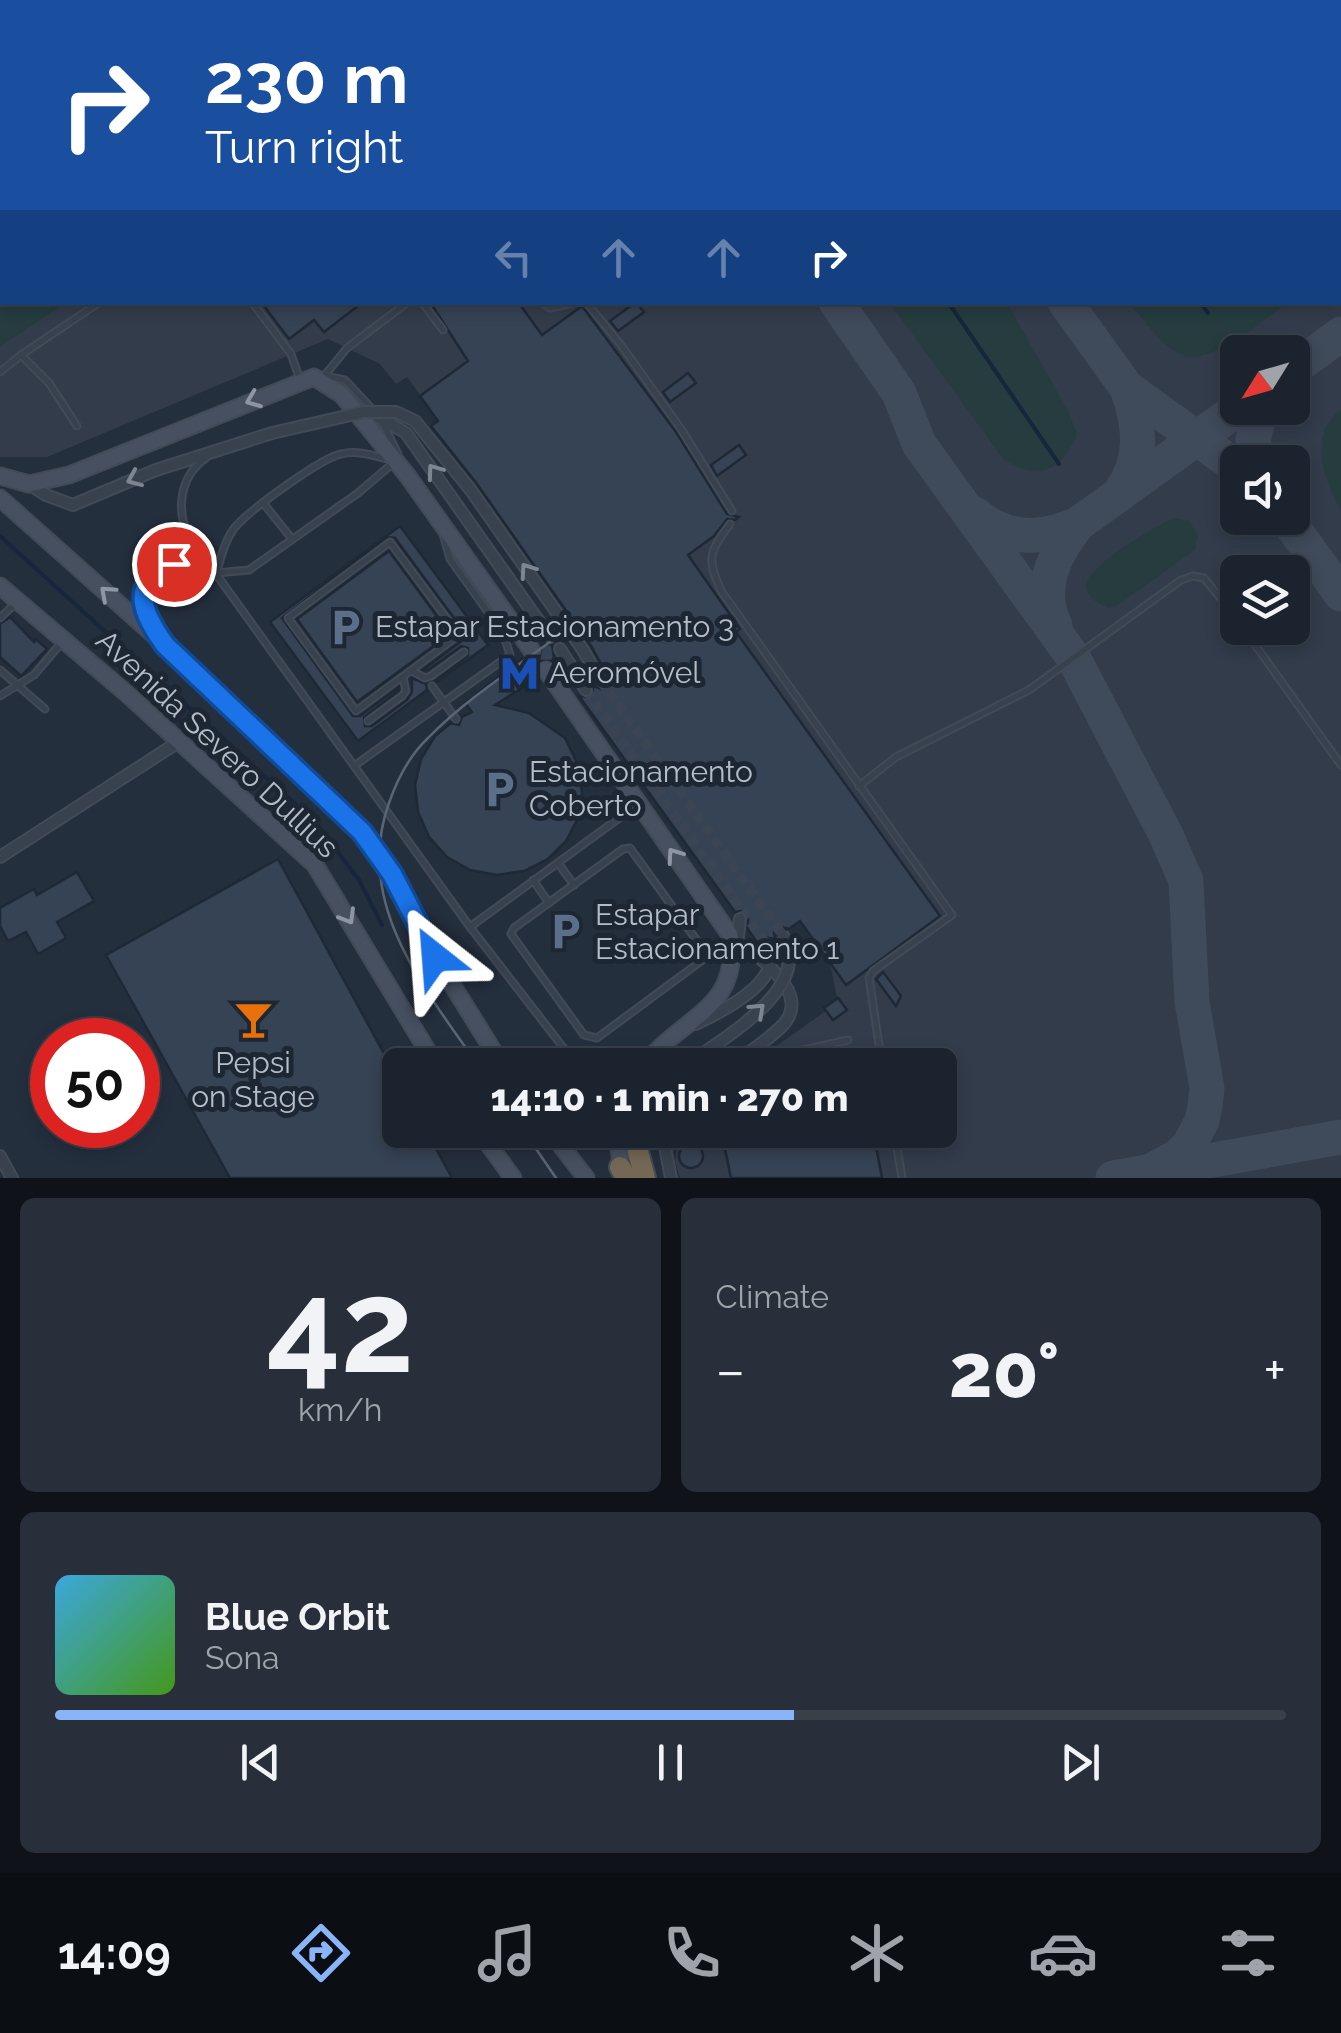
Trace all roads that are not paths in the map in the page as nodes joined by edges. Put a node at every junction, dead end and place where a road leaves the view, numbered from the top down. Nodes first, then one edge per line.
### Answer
1 (95, 305) edge
2 (254, 305) edge
3 (404, 305) edge
4 (424, 305) edge
5 (589, 305) edge
6 (443, 330) dead end
7 (20, 354) junction
8 (0, 372) edge
9 (313, 378) junction
10 (378, 417) junction
11 (77, 426) dead end
12 (226, 446) junction
13 (395, 461) junction
14 (0, 476) edge
15 (407, 476) junction
16 (29, 484) junction
17 (0, 498) edge
18 (264, 504) junction
19 (732, 510) dead end
20 (439, 521) junction
21 (730, 524) dead end
22 (292, 539) junction
23 (216, 574) junction
24 (0, 586) edge
25 (1220, 598) edge
26 (18, 601) junction
27 (0, 618) edge
28 (550, 637) dead end
29 (64, 640) junction
30 (165, 645) junction
31 (1254, 645) edge
32 (560, 649) dead end
33 (532, 651) dead end
34 (464, 652) dead end
35 (0, 670) edge
36 (546, 670) dead end
37 (412, 671) junction
38 (403, 678) junction
39 (600, 680) tunnel mouth
40 (18, 686) junction
41 (432, 686) dead end
42 (586, 690) tunnel mouth
43 (0, 696) edge
44 (445, 704) junction
45 (45, 709) dead end
46 (456, 719) dead end
47 (368, 722) dead end
48 (180, 742) junction
49 (1341, 765) edge
50 (354, 766) junction
51 (859, 786) junction
52 (639, 803) junction
53 (2, 852) edge
54 (548, 860) dead end
55 (555, 864) junction
56 (534, 880) junction
57 (574, 885) junction
58 (549, 902) junction
59 (740, 919) dead end
60 (470, 927) junction
61 (782, 934) tunnel mouth
62 (734, 938) junction
63 (767, 944) tunnel mouth
64 (770, 968) junction
65 (682, 1031) junction
66 (848, 1040) dead end
67 (426, 1048) edge
68 (491, 1048) edge
69 (564, 1048) edge
70 (658, 1048) edge
71 (709, 1048) edge
72 (753, 1048) edge
73 (812, 1048) edge
74 (879, 1048) edge
75 (491, 1148) edge
76 (563, 1148) edge
77 (619, 1148) edge
78 (631, 1148) edge
79 (638, 1148) edge
80 (665, 1148) edge
81 (897, 1148) edge
82 (0, 1156) edge
83 (623, 1174) edge
84 (12, 1178) edge
85 (513, 1178) edge
86 (586, 1178) edge
87 (645, 1178) edge
88 (671, 1178) edge
89 (902, 1178) edge

1 - 7 lane
2 - 9 lane
3 - 9 lane
4 - 6 lane
5 - 19 lane
7 - 8 lane
7 - 11 lane
9 - 10 lane
9 - 13 main road
9 -> 16 main road
10 - 15 lane
28 -> 10 street
12 -> 16 street
12 - 23 lane
39 -> 12 street, bridge
13 - 15 main road
13 - 18 lane
13 - 22 lane
14 - 16 main road
15 - 20 main road
30 -> 17 main road, Avenida Severo Dullius
18 - 22 lane
18 - 23 lane
20 - 33 main road
20 - 44 lane
21 - 51 lane
22 - 23 lane
23 - 30 lane
23 - 50 lane
24 - 26 main road, Avenida Severo Dullius
25 - 51 lane
26 - 27 lane
26 - 29 main road, Avenida Severo Dullius
29 - 40 lane
29 - 48 main road, Avenida Severo Dullius
30 - 68 main road, Avenida Severo Dullius
31 - 49 lane
32 - 42 street
34 - 37 lane
35 - 40 lane
36 - 52 main road
37 - 38 lane
37 - 38 lane
38 - 47 lane
40 - 43 lane
40 - 45 lane
41 - 44 lane
44 - 46 lane
44 - 50 lane
48 - 53 street
48 -> 67 main road, Avenida Severo Dullius
50 - 60 lane
51 - 74 lane
52 - 55 lane
62 -> 52 main road
54 - 55 lane
55 - 56 lane
55 - 57 lane
56 - 58 lane
56 - 60 lane
57 - 58 lane
57 - 58 lane
59 - 62 street
60 - 69 lane
71 -> 61 street, bridge
62 - 64 street
62 - 65 main road
63 - 64 street
64 - 65 street
64 - 72 street
65 - 70 main road
66 - 73 lane
75 - 85 main road
76 - 86 main road
77 - 83 main road
78 - 83 street
79 - 87 highway
80 - 88 street
81 - 89 lane
82 - 84 street

